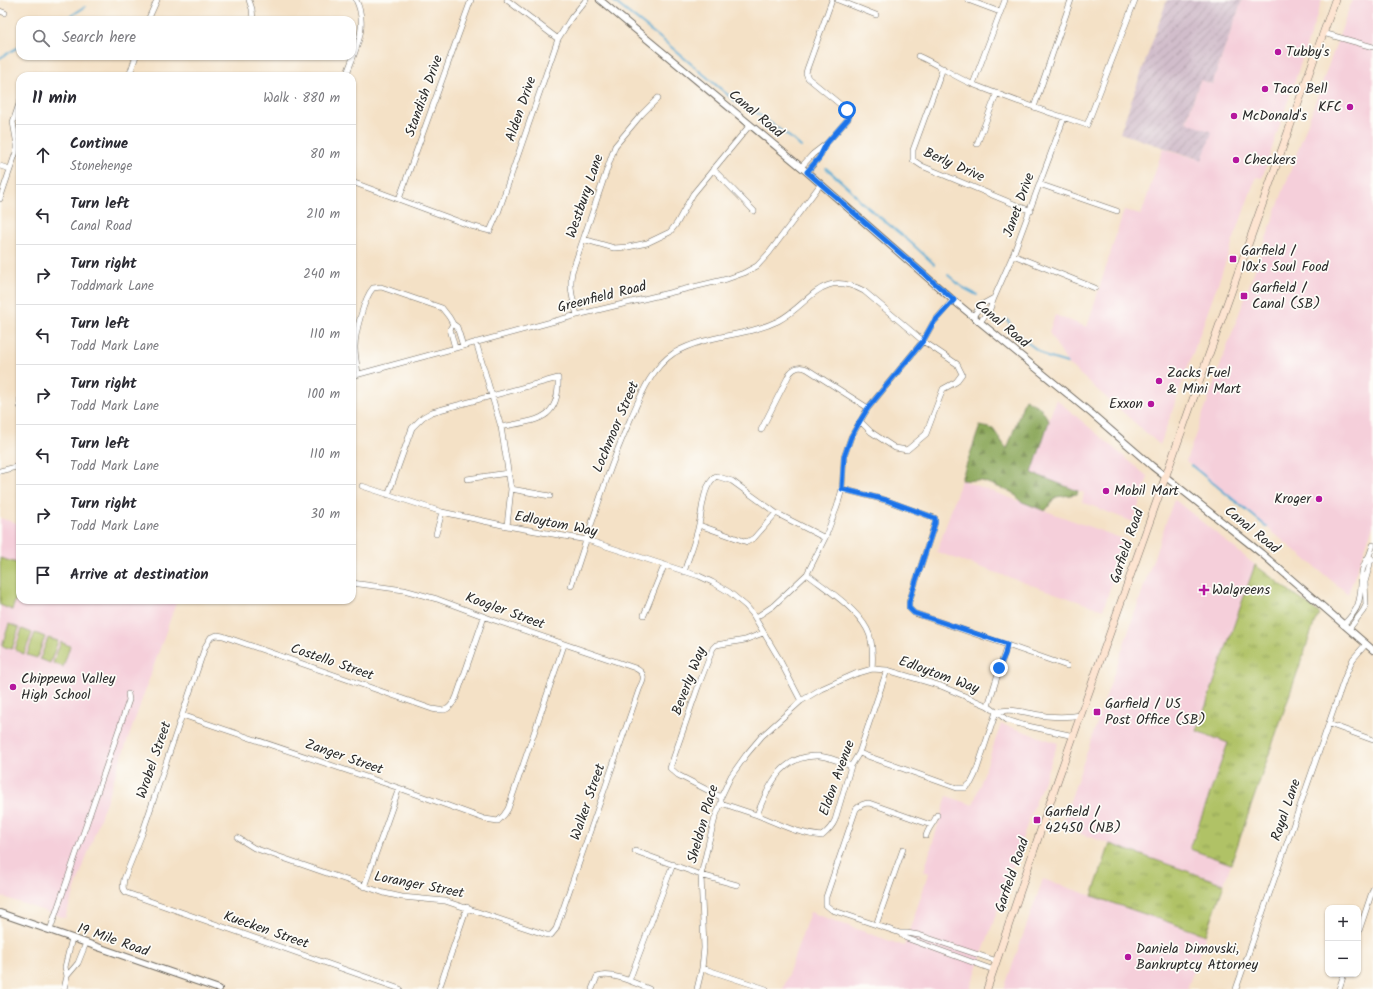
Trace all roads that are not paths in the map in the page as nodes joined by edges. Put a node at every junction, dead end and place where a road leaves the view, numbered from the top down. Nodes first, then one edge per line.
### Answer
1 (157, 0) edge
2 (249, 0) edge
3 (356, 0) edge
4 (471, 0) edge
5 (507, 0) edge
6 (586, 0) edge
7 (600, 0) edge
8 (832, 0) edge
9 (838, 0) edge
10 (968, 0) edge
11 (1005, 0) edge
12 (1071, 0) edge
13 (1134, 0) edge
14 (1335, 0) edge
15 (1000, 12) junction
16 (876, 15) dead end
17 (150, 16) edge
18 (253, 16) edge
19 (1323, 33) junction
20 (558, 39) junction
21 (1373, 47) edge
22 (356, 50) edge
23 (918, 56) dead end
24 (135, 60) edge
25 (352, 60) edge
26 (943, 68) junction
27 (130, 72) edge
28 (348, 72) edge
29 (973, 84) junction
30 (997, 93) junction
31 (658, 98) dead end
32 (1034, 107) junction
33 (16, 113) edge
34 (1064, 118) junction
35 (750, 125) junction
36 (16, 135) edge
37 (826, 144) junction
38 (977, 144) dead end
39 (16, 154) edge
40 (0, 166) edge
41 (801, 167) junction
42 (10, 169) junction
43 (713, 169) junction
44 (807, 172) junction
45 (356, 184) edge
46 (1039, 184) junction
47 (820, 185) junction
48 (0, 199) edge
49 (399, 200) junction
50 (754, 211) dead end
51 (1031, 211) junction
52 (1117, 211) dead end
53 (583, 239) junction
54 (1013, 255) junction
55 (1095, 288) dead end
56 (994, 298) junction
57 (954, 300) junction
58 (577, 315) junction
59 (973, 316) junction
60 (980, 322) junction
61 (453, 324) junction
62 (356, 336) edge
63 (923, 341) junction
64 (476, 342) junction
65 (462, 346) junction
66 (455, 348) junction
67 (356, 357) edge
68 (358, 374) joint
69 (492, 395) junction
70 (868, 408) junction
71 (860, 421) junction
72 (500, 427) junction
73 (761, 430) dead end
74 (16, 467) edge
75 (0, 472) edge
76 (508, 473) junction
77 (1165, 476) junction
78 (468, 480) dead end
79 (362, 486) dead end
80 (511, 489) junction
81 (842, 489) junction
82 (388, 495) junction
83 (550, 496) dead end
84 (442, 512) junction
85 (776, 513) junction
86 (699, 525) junction
87 (507, 526) junction
88 (436, 534) dead end
89 (825, 538) junction
90 (587, 540) junction
91 (1373, 544) edge
92 (1371, 558) edge
93 (664, 566) junction
94 (684, 572) junction
95 (807, 574) junction
96 (356, 584) edge
97 (571, 586) dead end
98 (644, 615) dead end
99 (484, 617) junction
100 (754, 618) junction
101 (1343, 625) junction
102 (1349, 629) junction
103 (763, 633) junction
104 (211, 637) joint
105 (564, 644) junction
106 (1007, 644) junction
107 (1366, 644) junction
108 (1373, 650) edge
109 (1067, 666) dead end
110 (872, 669) junction
111 (887, 670) junction
112 (644, 676) joint
113 (128, 694) dead end
114 (801, 701) junction
115 (988, 706) junction
116 (996, 712) junction
117 (182, 715) junction
118 (1081, 715) junction
119 (1329, 724) junction
120 (1074, 736) junction
121 (1373, 740) edge
122 (859, 753) junction
123 (851, 766) junction
124 (399, 788) junction
125 (721, 800) junction
126 (937, 814) dead end
127 (757, 815) junction
128 (931, 825) junction
129 (926, 836) dead end
130 (238, 838) dead end
131 (903, 850) dead end
132 (636, 851) dead end
133 (673, 864) junction
134 (701, 874) junction
135 (737, 885) dead end
136 (364, 887) junction
137 (1373, 889) edge
138 (124, 891) joint
139 (467, 907) junction
140 (0, 913) edge
141 (876, 925) junction
142 (1361, 925) edge
143 (50, 930) junction
144 (900, 933) junction
145 (552, 934) joint
146 (72, 938) junction
147 (86, 943) junction
148 (997, 961) junction
149 (702, 968) junction
150 (994, 970) junction
151 (66, 976) junction
152 (1343, 977) edge
153 (629, 981) junction
154 (64, 989) edge
155 (219, 989) edge
156 (400, 989) edge
157 (439, 989) edge
158 (592, 989) edge
159 (649, 989) edge
160 (696, 989) edge
161 (766, 989) edge
162 (987, 989) edge
163 (1236, 989) edge
164 (1339, 989) edge

1 - 17 street
2 - 18 street
3 - 22 street
4 - 49 street, Standish Drive
5 - 20 street
6 - 20 street, Alden Drive
7 - 35 street, Canal Road
8 - 37 street
9 - 16 street
10 - 15 street
11 - 15 street
12 - 32 street
13 - 34 street
14 - 19 main road, Garfield Road
15 - 29 street
19 - 21 street
19 - 77 main road, Garfield Road
20 - 49 street, Alden Drive
23 - 26 street
24 - 27 street
25 - 28 street
26 - 29 street
26 - 51 street, Berly Drive
29 - 30 street
30 - 32 street
30 - 38 street
31 - 53 street, Westbury Lane
32 - 34 street
33 - 36 street
34 - 46 street, Janet Drive
35 - 41 street, Canal Road
35 - 43 street
37 - 41 street
37 - 44 street
39 - 42 street
40 - 42 street
41 - 44 street, Canal Road
42 - 48 street
43 - 50 street
43 - 53 street
44 - 47 street, Canal Road
45 - 49 street
46 - 51 street, Janet Drive
46 - 52 street
47 - 57 street, Canal Road
47 - 58 street, Greenfield Road
51 - 54 street, Janet Drive
53 - 58 street, Westbury Lane
54 - 55 street
54 - 56 street, Janet Drive
56 - 59 street, Janet Drive
56 - 60 street, Janet Drive
57 - 59 street, Canal Road
57 - 63 street
58 - 64 street, Greenfield Road
59 - 60 street, Canal Road
60 - 77 street, Canal Road
61 - 62 street
61 - 65 street
61 - 66 street
63 - 70 street
63 - 71 street, Lochmoor Street
63 - 90 street, Lochmoor Street
64 - 65 street, Greenfield Road
64 - 69 street
65 - 66 street, Greenfield Road
66 - 68 street, Greenfield Road
67 - 68 street
69 - 72 street
69 - 72 street
69 - 82 street
70 - 71 street
70 - 73 street
71 - 81 street
72 - 76 street
74 - 75 street
76 - 78 street
76 - 80 street
77 - 101 street, Canal Road
77 - 118 main road, Garfield Road
79 - 82 street, Edloytom Way
80 - 83 street
80 - 87 street
81 - 89 street
81 - 106 street
82 - 84 street, Edloytom Way
84 - 87 street, Edloytom Way
84 - 88 street
85 - 86 street
85 - 86 street
85 - 89 street
86 - 94 street
87 - 90 street, Edloytom Way
89 - 95 street
90 - 93 street, Edloytom Way
90 - 97 street, Lochmoor Street
91 - 92 street
92 - 101 street
92 - 102 street
93 - 94 street, Edloytom Way
93 - 98 street
94 - 100 street, Edloytom Way
95 - 100 street
95 - 110 street
96 - 99 street, Koogler Street
99 - 104 street, Costello Street
99 - 105 street, Koogler Street
100 - 103 street, Edloytom Way
101 - 102 street, Canal Road
102 - 107 street, Canal Road
103 - 114 street
103 - 125 street, Beverly Way
104 - 117 street, Wrobel Street
105 - 112 street, Koogler Street
105 - 124 street, Zanger Street
106 - 109 street
106 - 115 street
107 - 108 street, Canal Road
107 - 119 street, Royal Lane
110 - 111 street, Edloytom Way
110 - 114 street, Sheldon Place
111 - 115 street, Edloytom Way
111 - 122 street, Eldon Avenue
112 - 145 street, Walker Street
113 - 143 street
114 - 125 street, Sheldon Place
115 - 116 street, Edloytom Way
116 - 118 street
116 - 120 street, Edloytom Way
116 - 122 street
117 - 124 street, Zanger Street
117 - 138 street, Wrobel Street
118 - 120 main road, Garfield Road
119 - 121 street
119 - 163 street, Royal Lane
120 - 148 main road, Garfield Road
122 - 123 street, Eldon Avenue
123 - 127 street
123 - 127 street, Eldon Avenue
124 - 136 street
125 - 127 street, Eldon Avenue
125 - 134 street, Sheldon Place
126 - 128 street
128 - 129 street
128 - 141 street
130 - 136 street, Loranger Street
131 - 141 street
132 - 133 street
133 - 134 street
133 - 153 street
134 - 135 street
134 - 149 street, Sheldon Place
136 - 139 street, Loranger Street
137 - 142 street
138 - 156 street, Kuecken Street
139 - 145 street, Loranger Street
139 - 157 street
140 - 143 street, 19 Mile Road
141 - 144 street
143 - 146 street, 19 Mile Road
144 - 148 street
144 - 150 street
146 - 147 street, 19 Mile Road
146 - 151 street
147 - 151 street
147 - 155 street, 19 Mile Road
148 - 150 main road, Garfield Road
149 - 160 street, Sheldon Place
149 - 161 street
150 - 162 main road, Garfield Road
151 - 154 street
152 - 164 street
153 - 158 street
153 - 159 street

